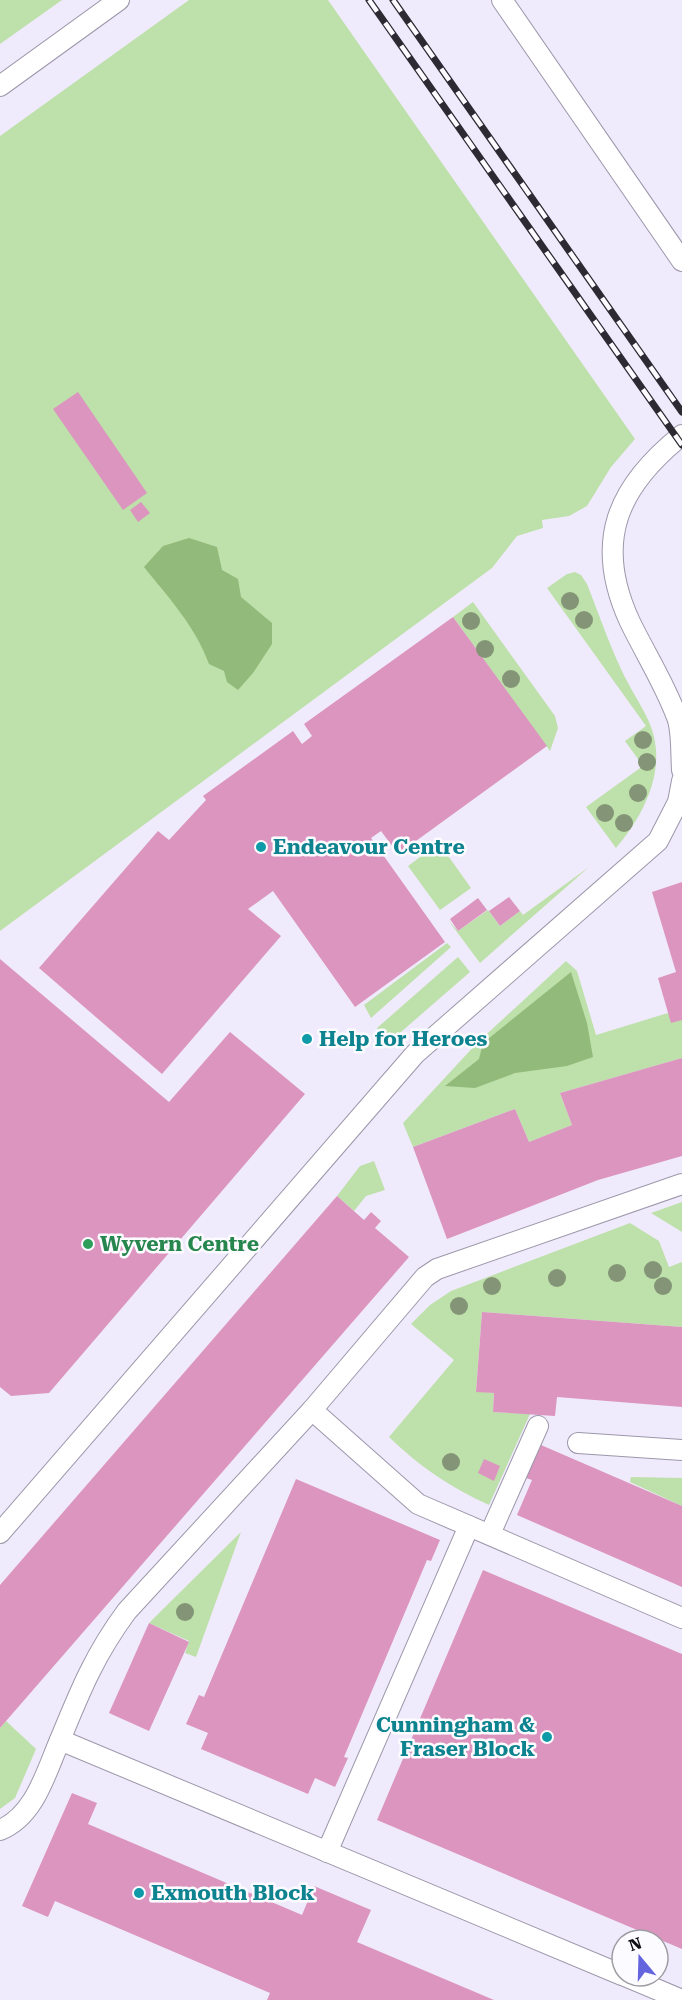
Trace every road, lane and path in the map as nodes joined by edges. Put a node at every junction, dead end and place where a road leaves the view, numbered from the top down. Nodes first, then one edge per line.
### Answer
1 (119, 0) edge
2 (502, 0) edge
3 (0, 86) edge
4 (682, 261) edge
5 (682, 435) edge
6 (682, 770) edge
7 (682, 781) edge
8 (680, 803) edge
9 (682, 1184) edge
10 (312, 1410) junction
11 (538, 1426) dead end
12 (579, 1443) dead end
13 (682, 1450) edge
14 (468, 1526) junction
15 (0, 1533) edge
16 (490, 1534) junction
17 (682, 1618) edge
18 (60, 1740) junction
19 (0, 1830) edge
20 (327, 1852) junction
21 (610, 1969) edge
22 (654, 1988) edge
23 (682, 2000) edge

1 - 3 lane
2 - 4 lane
5 - 6 lane
7 - 8 lane
8 - 15 lane
9 - 10 lane
10 - 14 lane
10 - 18 lane
11 - 16 lane
12 - 13 lane
14 - 16 lane
14 - 20 lane
16 - 17 lane
18 - 19 lane
18 - 20 lane
20 - 21 lane
22 - 23 lane

